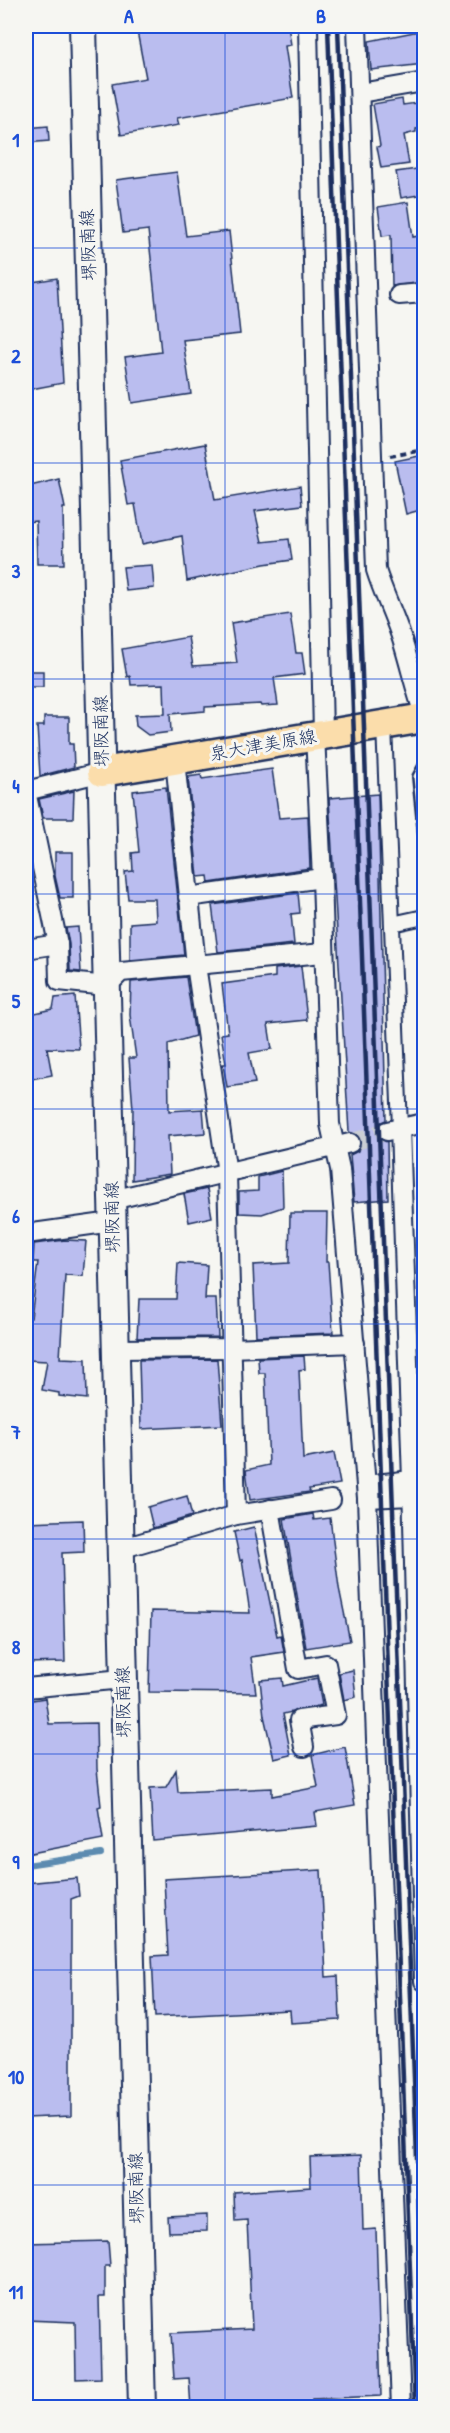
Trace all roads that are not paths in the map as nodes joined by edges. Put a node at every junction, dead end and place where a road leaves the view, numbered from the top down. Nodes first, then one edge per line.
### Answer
1 (83, 26) edge
2 (308, 26) edge
3 (357, 26) edge
4 (424, 82) edge
5 (360, 93) junction
6 (424, 293) edge
7 (399, 295) dead end
8 (424, 716) edge
9 (384, 724) junction
10 (319, 735) junction
11 (175, 760) junction
12 (424, 766) edge
13 (102, 772) junction
14 (26, 791) edge
15 (424, 836) edge
16 (322, 878) junction
17 (188, 897) junction
18 (424, 917) edge
19 (392, 924) junction
20 (58, 944) junction
21 (26, 949) edge
22 (323, 952) junction
23 (196, 965) junction
24 (107, 986) junction
25 (424, 1123) edge
26 (393, 1130) junction
27 (343, 1144) junction
28 (227, 1173) junction
29 (112, 1211) junction
30 (26, 1234) edge
31 (355, 1343) junction
32 (231, 1348) junction
33 (115, 1349) junction
34 (412, 1488) junction
35 (366, 1491) junction
36 (331, 1500) dead end
37 (270, 1509) junction
38 (236, 1515) junction
39 (120, 1549) junction
40 (123, 1678) junction
41 (26, 1688) edge
42 (304, 1747) dead end
43 (424, 1981) edge
44 (142, 2408) edge
45 (401, 2408) edge

1 - 13 main road, 堺阪南線
2 - 10 street
3 - 5 street
4 - 5 street
5 - 8 street
6 - 7 street
8 - 9 main road, 泉大津美原線
9 - 10 main road, 泉大津美原線
9 - 19 street
10 - 11 main road, 泉大津美原線
10 - 16 street
11 - 13 main road, 泉大津美原線
11 - 17 street
12 - 15 lane
13 - 14 street
13 - 24 main road, 堺阪南線
14 - 20 street
16 - 17 street
16 - 22 street
17 - 23 street
18 - 19 street
19 - 26 street
20 - 21 street
20 - 24 street
22 - 23 street
22 - 27 street
23 - 24 street
23 - 28 street
24 - 29 main road, 堺阪南線
25 - 26 street
26 - 34 street
27 - 28 street
27 - 31 street
28 - 29 street
28 - 32 street
29 - 30 street
29 - 33 main road, 堺阪南線
31 - 32 street
31 - 35 street
32 - 33 street
32 - 38 street
33 - 39 main road, 堺阪南線
34 - 35 street
34 - 43 street
35 - 45 street
36 - 37 street
37 - 38 street
37 - 42 street
38 - 39 street
39 - 40 main road, 堺阪南線
40 - 41 street
40 - 44 main road, 堺阪南線

